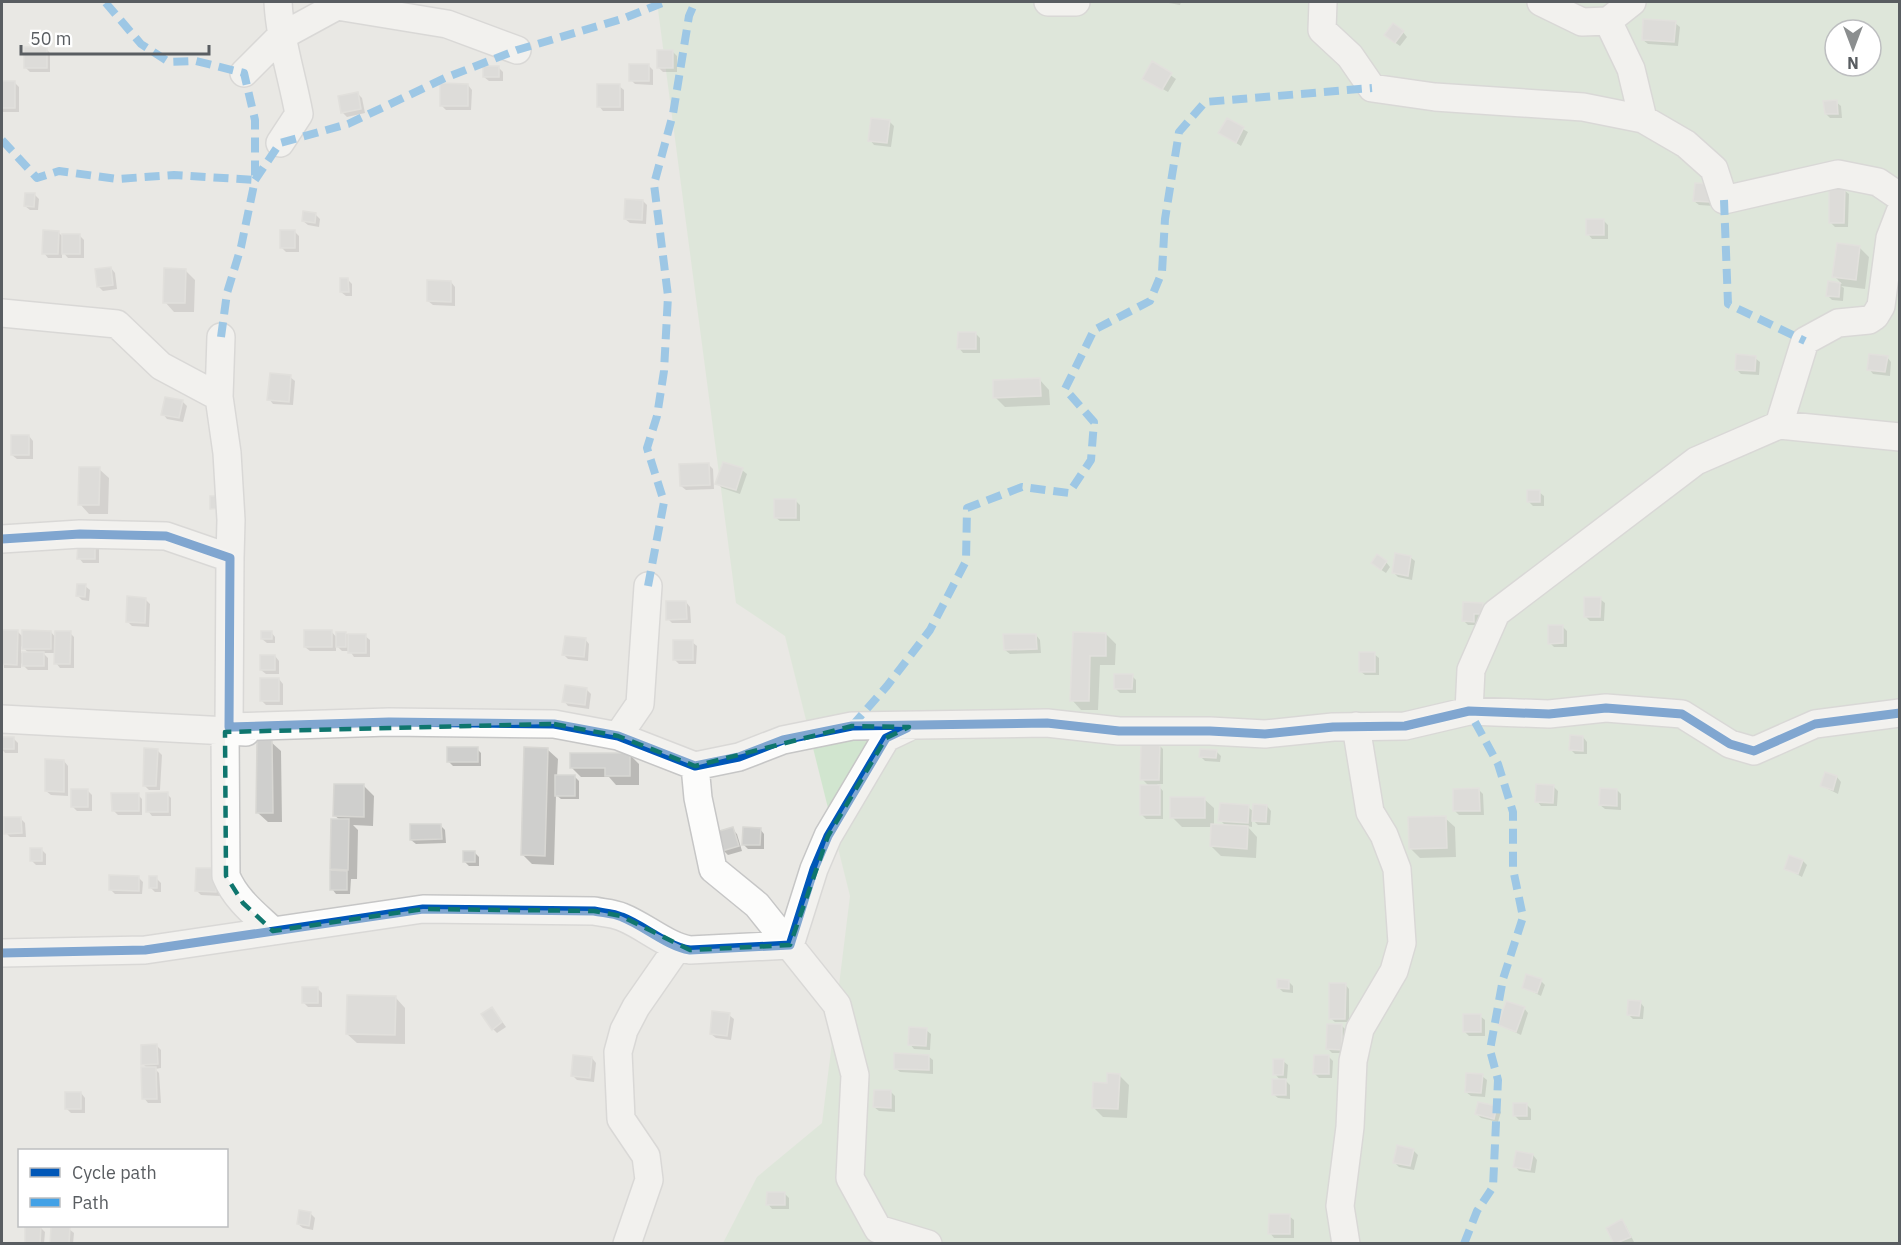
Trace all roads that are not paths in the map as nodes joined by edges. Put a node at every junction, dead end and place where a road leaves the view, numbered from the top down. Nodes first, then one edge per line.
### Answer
1 (279, 2) edge
2 (1048, 2) edge
3 (1076, 2) edge
4 (1323, 2) edge
5 (1541, 2) edge
6 (1632, 2) edge
7 (1608, 21) junction
8 (280, 37) junction
9 (517, 50) dead end
10 (244, 73) dead end
11 (1643, 119) junction
12 (280, 143) dead end
13 (1899, 197) edge
14 (1899, 212) edge
15 (1892, 281) edge
16 (2, 313) edge
17 (221, 337) dead end
18 (219, 397) junction
19 (1779, 425) junction
20 (1899, 437) edge
21 (2, 539) edge
22 (230, 558) junction
23 (648, 586) dead end
24 (1469, 711) junction
25 (1899, 713) edge
26 (2, 719) edge
27 (554, 724) junction
28 (1356, 726) junction
29 (909, 727) junction
30 (225, 732) junction
31 (618, 736) junction
32 (695, 766) junction
33 (273, 931) junction
34 (790, 945) junction
35 (677, 948) junction
36 (2, 952) edge
37 (1342, 1237) edge
38 (627, 1244) edge
39 (928, 1244) edge

1 - 8 street
2 - 3 street
4 - 11 street
5 - 7 street
6 - 7 street
7 - 11 street
8 - 9 street
8 - 10 street
8 - 12 street
11 - 13 street
14 - 15 street
15 - 19 street
16 - 18 street
17 - 18 street
18 - 22 street
19 - 20 street
19 - 24 street
21 - 22 street
22 - 27 street
23 - 31 street
24 - 25 street
24 - 28 street
26 - 30 street
27 - 30 street
27 - 31 street
28 - 29 street
28 - 37 street
29 - 32 street
29 - 34 street
30 - 33 street
31 - 32 street
32 - 34 street
33 - 35 street
33 - 36 street
34 - 35 street
34 - 39 street
35 - 38 street

